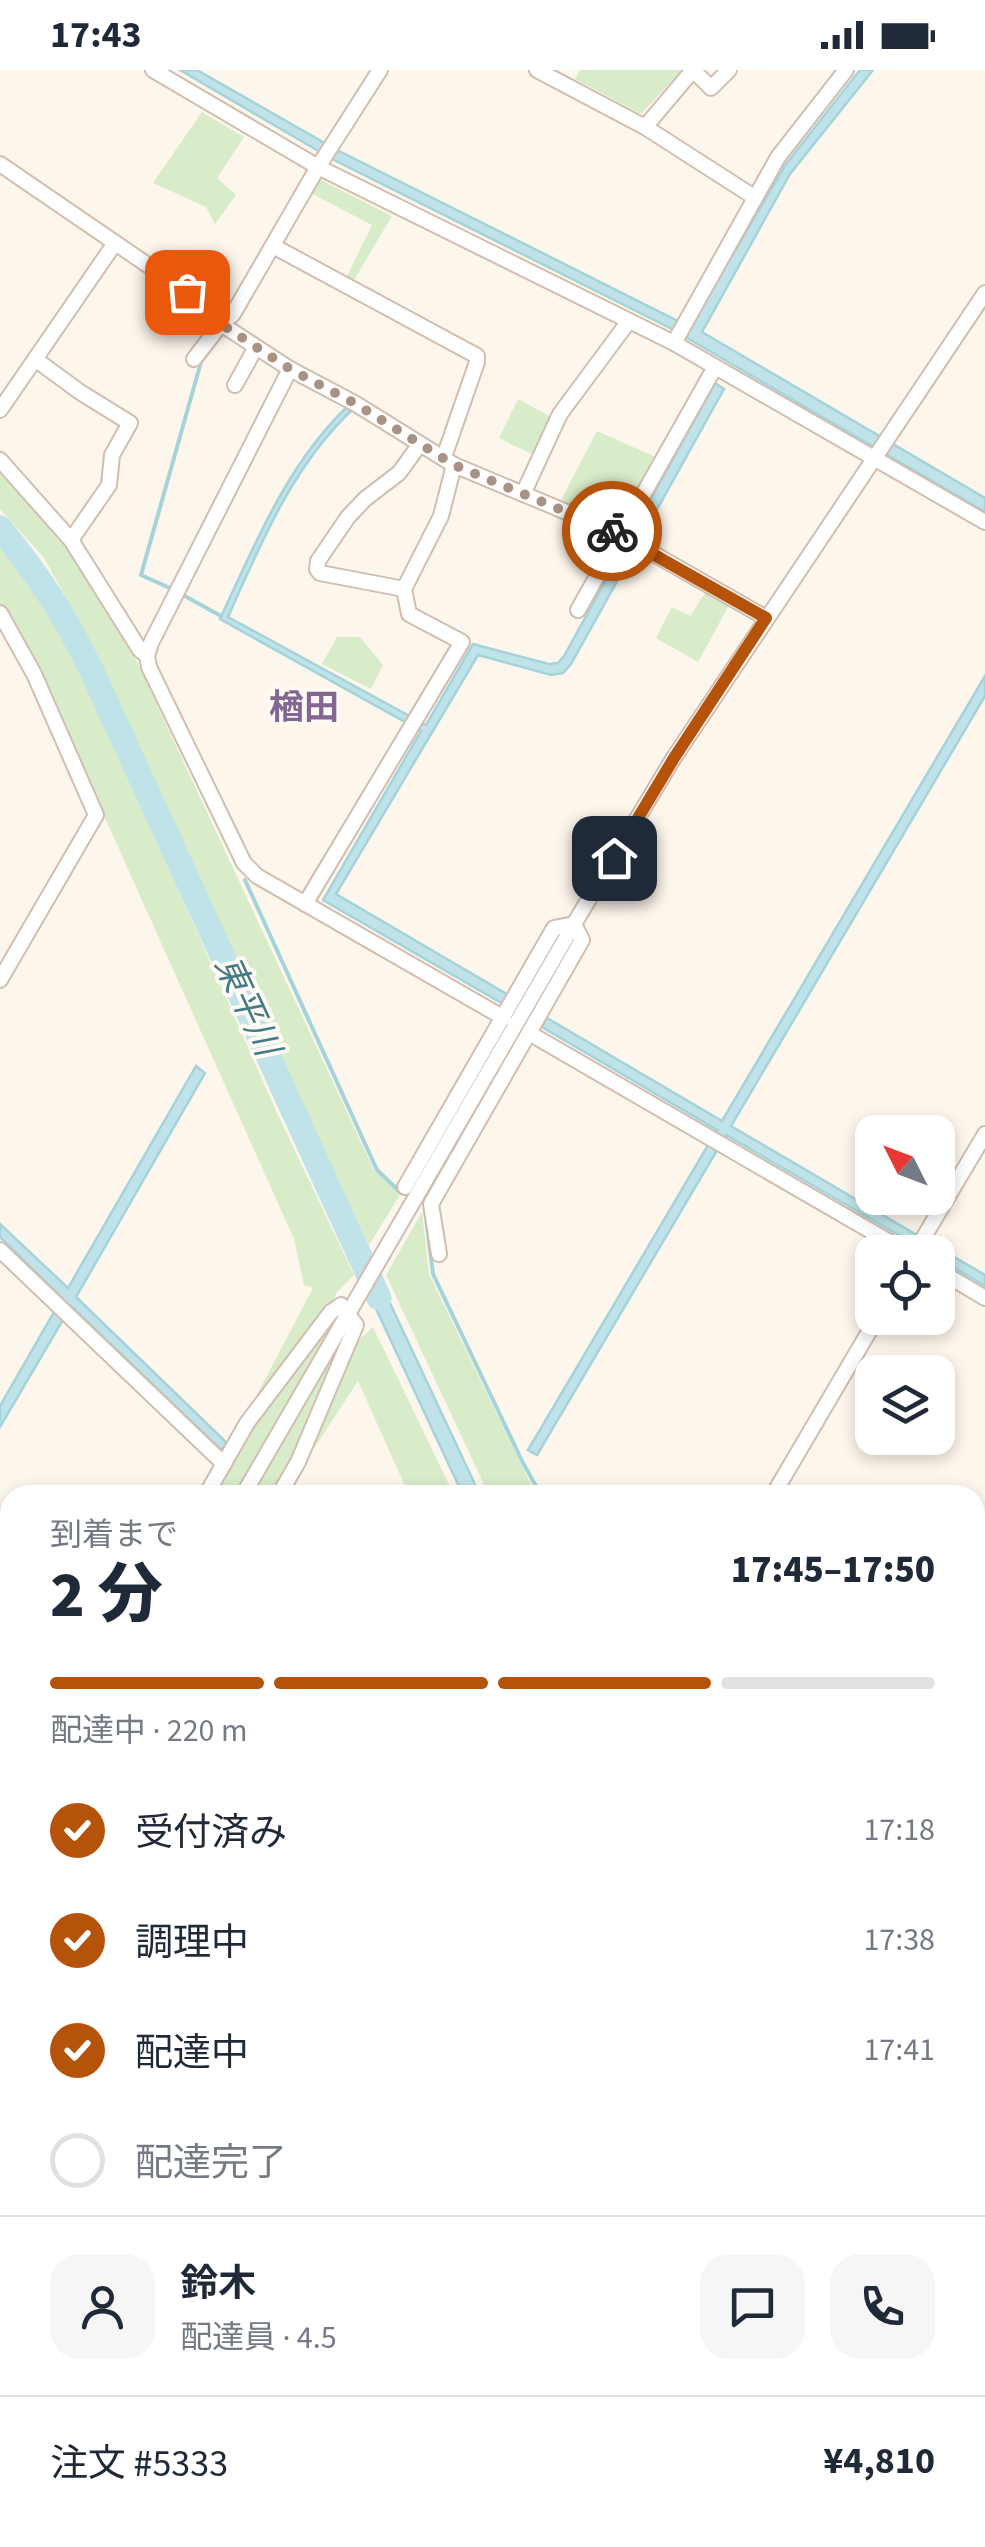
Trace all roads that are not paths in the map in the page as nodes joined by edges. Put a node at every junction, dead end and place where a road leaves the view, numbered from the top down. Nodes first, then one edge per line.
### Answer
1 (152, 70) edge
2 (380, 70) edge
3 (538, 70) edge
4 (728, 70) edge
5 (844, 71) edge
6 (645, 127) junction
7 (320, 163) junction
8 (0, 164) edge
9 (754, 197) junction
10 (115, 244) junction
11 (273, 246) junction
12 (985, 293) edge
13 (629, 321) junction
14 (221, 324) junction
15 (676, 340) junction
16 (256, 346) junction
17 (35, 359) junction
18 (194, 359) dead end
19 (715, 367) junction
20 (290, 369) junction
21 (235, 385) dead end
22 (0, 410) edge
23 (420, 444) junction
24 (875, 458) junction
25 (0, 460) edge
26 (449, 461) junction
27 (523, 494) junction
28 (985, 522) edge
29 (622, 536) junction
30 (71, 540) junction
31 (404, 590) junction
32 (578, 610) dead end
33 (0, 613) edge
34 (766, 618) junction
35 (147, 656) junction
36 (305, 904) junction
37 (574, 924) junction
38 (0, 980) edge
39 (504, 1018) junction
40 (528, 1033) junction
41 (985, 1134) edge
42 (405, 1187) dead end
43 (883, 1235) edge
44 (926, 1235) edge
45 (0, 1250) edge
46 (439, 1254) dead end
47 (955, 1280) edge
48 (985, 1298) edge
49 (348, 1314) junction
50 (867, 1335) edge
51 (224, 1464) junction
52 (212, 1485) edge
53 (248, 1485) edge
54 (285, 1485) edge
55 (779, 1485) edge

1 - 7 street
2 - 7 street
3 - 6 street
4 - 6 street
5 - 9 street
6 - 9 street
7 - 11 street
7 - 13 street
8 - 10 street
9 - 15 street
10 - 14 street
10 - 17 street
11 - 14 street
11 - 26 street
12 - 24 street
13 - 15 street
13 - 27 street
14 - 16 street
14 - 18 street
15 - 19 street
16 - 20 street
16 - 21 street
17 - 22 street
17 - 30 street
19 - 24 street
19 - 29 street
20 - 23 street
20 - 35 street
23 - 26 street
23 - 31 street
24 - 28 street
24 - 34 street
25 - 30 street
26 - 27 street
26 - 31 street
27 - 29 street
29 - 32 street
29 - 34 street
30 - 35 street
31 - 36 street
33 - 38 street
34 - 37 street
35 - 36 street
36 - 39 street
37 - 39 street
37 - 40 street
37 - 49 street
39 - 42 street
40 - 43 street
40 - 46 street
41 - 44 street
45 - 51 street
47 - 48 street
49 - 51 street
49 - 53 street
49 - 54 street
50 - 55 street
51 - 52 street

